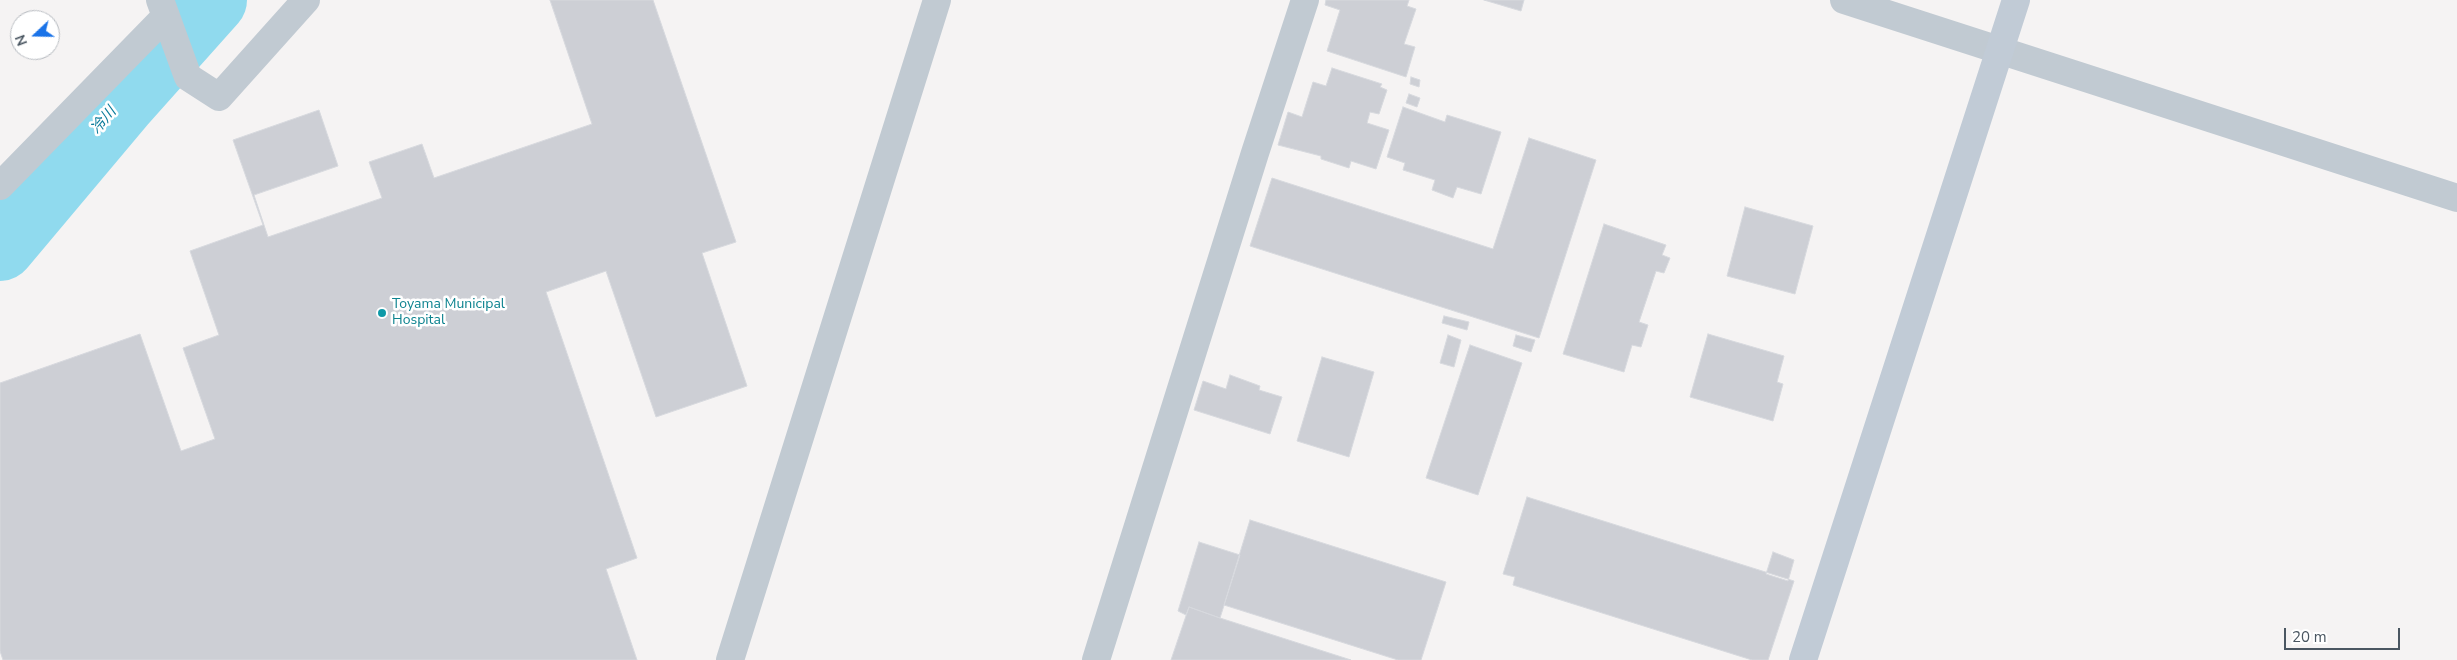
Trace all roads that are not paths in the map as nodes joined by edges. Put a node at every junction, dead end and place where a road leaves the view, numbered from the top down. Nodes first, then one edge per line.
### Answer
1 (306, 0) edge
2 (937, 0) edge
3 (1305, 0) edge
4 (1844, 0) edge
5 (2016, 0) edge
6 (163, 8) edge
7 (2000, 51) junction
8 (0, 186) edge
9 (2457, 198) edge
10 (730, 660) edge
11 (1096, 660) edge
12 (1803, 660) edge

1 - 6 street
2 - 10 street
3 - 11 street
4 - 7 street
5 - 7 street
6 - 8 street
7 - 9 street
7 - 12 street

